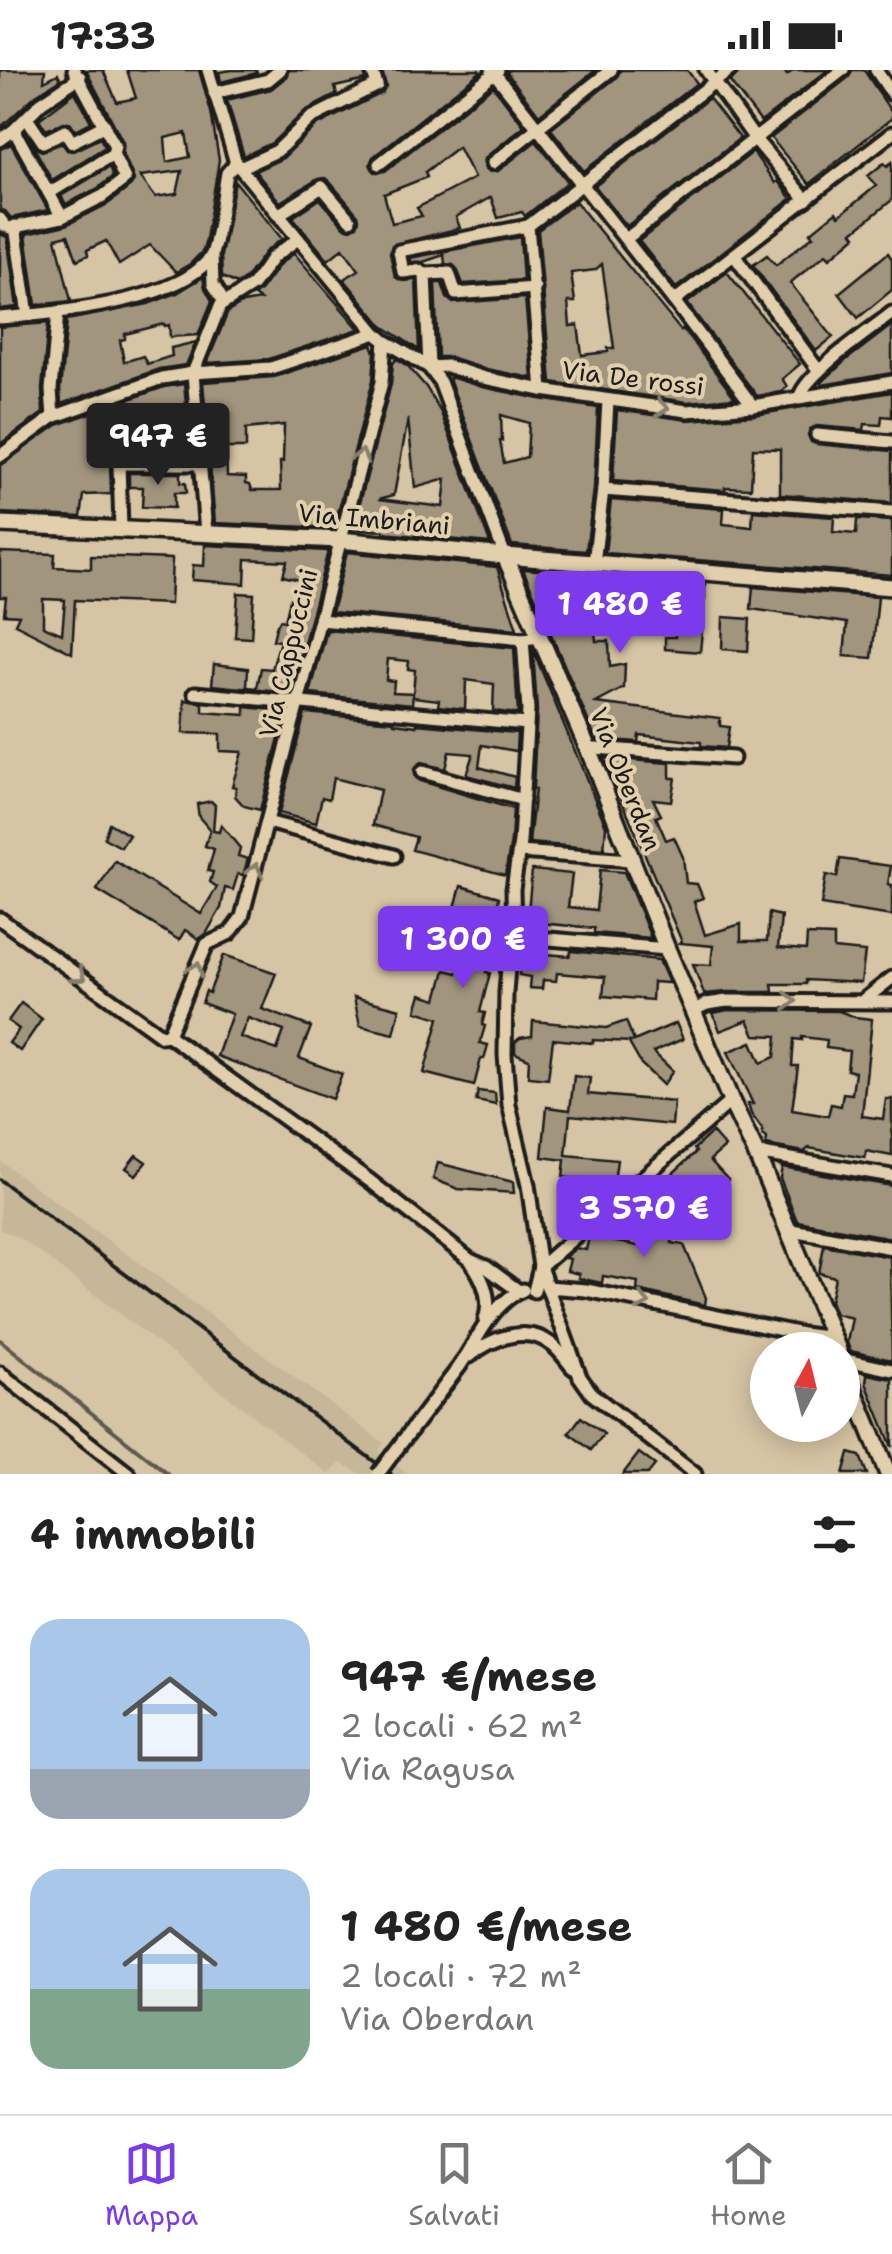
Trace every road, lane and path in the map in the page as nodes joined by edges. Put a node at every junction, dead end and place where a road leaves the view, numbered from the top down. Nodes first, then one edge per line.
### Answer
1 (208, 70) edge
2 (280, 70) edge
3 (372, 70) edge
4 (612, 70) edge
5 (706, 70) edge
6 (730, 70) edge
7 (843, 70) edge
8 (876, 70) edge
9 (495, 71) edge
10 (77, 74) edge
11 (715, 82) junction
12 (214, 93) junction
13 (892, 94) edge
14 (28, 118) junction
15 (105, 125) junction
16 (537, 129) junction
17 (14, 130) junction
18 (891, 136) edge
19 (756, 139) junction
20 (0, 140) edge
21 (113, 154) junction
22 (493, 163) dead end
23 (379, 164) dead end
24 (238, 165) junction
25 (582, 185) junction
26 (49, 193) junction
27 (806, 200) junction
28 (278, 215) junction
29 (62, 217) junction
30 (350, 220) dead end
31 (8, 224) edge
32 (528, 226) junction
33 (626, 238) junction
34 (298, 239) junction
35 (212, 255) junction
36 (734, 255) junction
37 (425, 274) junction
38 (534, 288) junction
39 (674, 300) junction
40 (224, 302) junction
41 (58, 312) junction
42 (892, 314) edge
43 (28, 316) junction
44 (0, 318) edge
45 (381, 337) junction
46 (429, 367) junction
47 (819, 371) junction
48 (193, 373) junction
49 (892, 382) edge
50 (542, 390) junction
51 (799, 399) junction
52 (608, 401) junction
53 (753, 406) junction
54 (53, 417) junction
55 (818, 435) dead end
56 (892, 442) edge
57 (0, 456) edge
58 (200, 464) junction
59 (602, 490) junction
60 (892, 512) edge
61 (0, 524) edge
62 (121, 529) junction
63 (206, 533) junction
64 (340, 540) junction
65 (505, 556) junction
66 (594, 563) junction
67 (892, 586) edge
68 (320, 620) junction
69 (541, 636) junction
70 (523, 640) junction
71 (195, 693) dead end
72 (298, 702) junction
73 (526, 724) junction
74 (589, 751) junction
75 (733, 758) dead end
76 (422, 772) dead end
77 (523, 800) junction
78 (268, 822) junction
79 (519, 852) junction
80 (394, 856) dead end
81 (631, 860) junction
82 (0, 919) edge
83 (514, 936) junction
84 (667, 948) junction
85 (892, 978) edge
86 (863, 1001) junction
87 (892, 1002) edge
88 (694, 1010) junction
89 (168, 1035) junction
90 (731, 1101) junction
91 (756, 1154) junction
92 (892, 1176) edge
93 (786, 1229) junction
94 (892, 1248) edge
95 (470, 1260) junction
96 (540, 1267) junction
97 (540, 1289) junction
98 (519, 1291) junction
99 (556, 1313) junction
100 (482, 1329) junction
101 (792, 1332) edge
102 (830, 1332) edge
103 (534, 1336) junction
104 (462, 1362) junction
105 (860, 1364) edge
106 (892, 1370) edge
107 (0, 1373) edge
108 (580, 1377) junction
109 (860, 1403) edge
110 (889, 1472) edge
111 (129, 1474) edge
112 (378, 1474) edge
113 (695, 1474) edge

1 - 12 street
2 - 12 street
3 - 24 street
4 - 16 street
5 - 11 street
6 - 11 street
7 - 19 street
8 - 13 street
9 - 16 street
9 - 23 street
10 - 14 street
10 - 15 street
11 - 19 street
11 - 25 street
12 - 24 street
14 - 15 street
14 - 17 street
15 - 21 street
16 - 22 street
16 - 25 street
17 - 20 street
17 - 26 street
18 - 27 street
19 - 27 street
19 - 33 street
21 - 26 street
21 - 29 street
24 - 28 street
24 - 35 street
25 - 32 street
25 - 33 street
26 - 29 street
27 - 36 street
28 - 30 street
28 - 34 street
29 - 31 street
31 - 43 street
32 - 37 street
32 - 38 street
33 - 39 street
34 - 40 street
34 - 45 street
35 - 40 street
35 - 41 street
36 - 39 street
36 - 47 street
37 - 38 street
37 - 46 street
38 - 50 street
39 - 53 street
40 - 48 street
41 - 43 street
41 - 54 street
42 - 47 street
43 - 44 street
45 - 46 street
45 - 48 street
64 -> 45 street, Via Cappuccini
46 - 50 street, Via De rossi
46 - 65 street, Via Oberdan
47 - 51 street
48 - 54 street
48 - 58 street
49 - 51 street, Via De rossi
50 - 52 street, Via De rossi
51 - 53 street, Via De rossi
52 -> 53 street, Via De rossi
52 - 59 street
54 - 57 street
55 - 56 street
58 - 62 street
58 - 63 street
59 - 60 street
59 - 66 street
61 - 62 street, Via Imbriani
62 - 63 street, Via Imbriani
63 - 64 street, Via Imbriani
64 - 65 street, Via Imbriani
64 - 68 street, Via Cappuccini
65 - 66 street, Via Imbriani
65 - 69 street, Via Oberdan
66 - 67 street, Via Imbriani
68 - 70 street
68 - 72 street, Via Cappuccini
69 - 70 street
69 - 74 street, Via Oberdan
70 - 73 street
71 - 72 street
72 - 73 street
72 - 78 street, Via Cappuccini
73 - 77 street
74 - 75 street
74 - 81 street, Via Oberdan
76 - 77 street
77 - 79 street
78 - 80 street
89 -> 78 street, Via Cappuccini
79 - 81 street
79 - 83 street
81 - 84 street, Via Oberdan
82 -> 89 street
83 - 84 street
83 - 96 street
84 - 88 street, Via Oberdan
85 - 86 street
86 - 87 street
88 -> 86 street
88 - 90 street, Via Oberdan
89 - 95 street
90 - 91 street, Via Oberdan
90 - 96 street
91 - 92 street
91 - 93 street, Via Oberdan
93 - 94 street
93 - 102 street, Via Oberdan
95 - 98 street
95 - 100 street
96 - 97 street
97 - 98 street, Via Oberdan
97 - 99 street
97 -> 101 street, Via Oberdan
98 - 100 street
99 - 103 street
99 - 108 street
100 - 104 street
103 - 104 street
103 - 108 street
104 - 112 street, bridge
105 - 106 street
107 - 111 street
108 - 113 street
109 - 110 street

